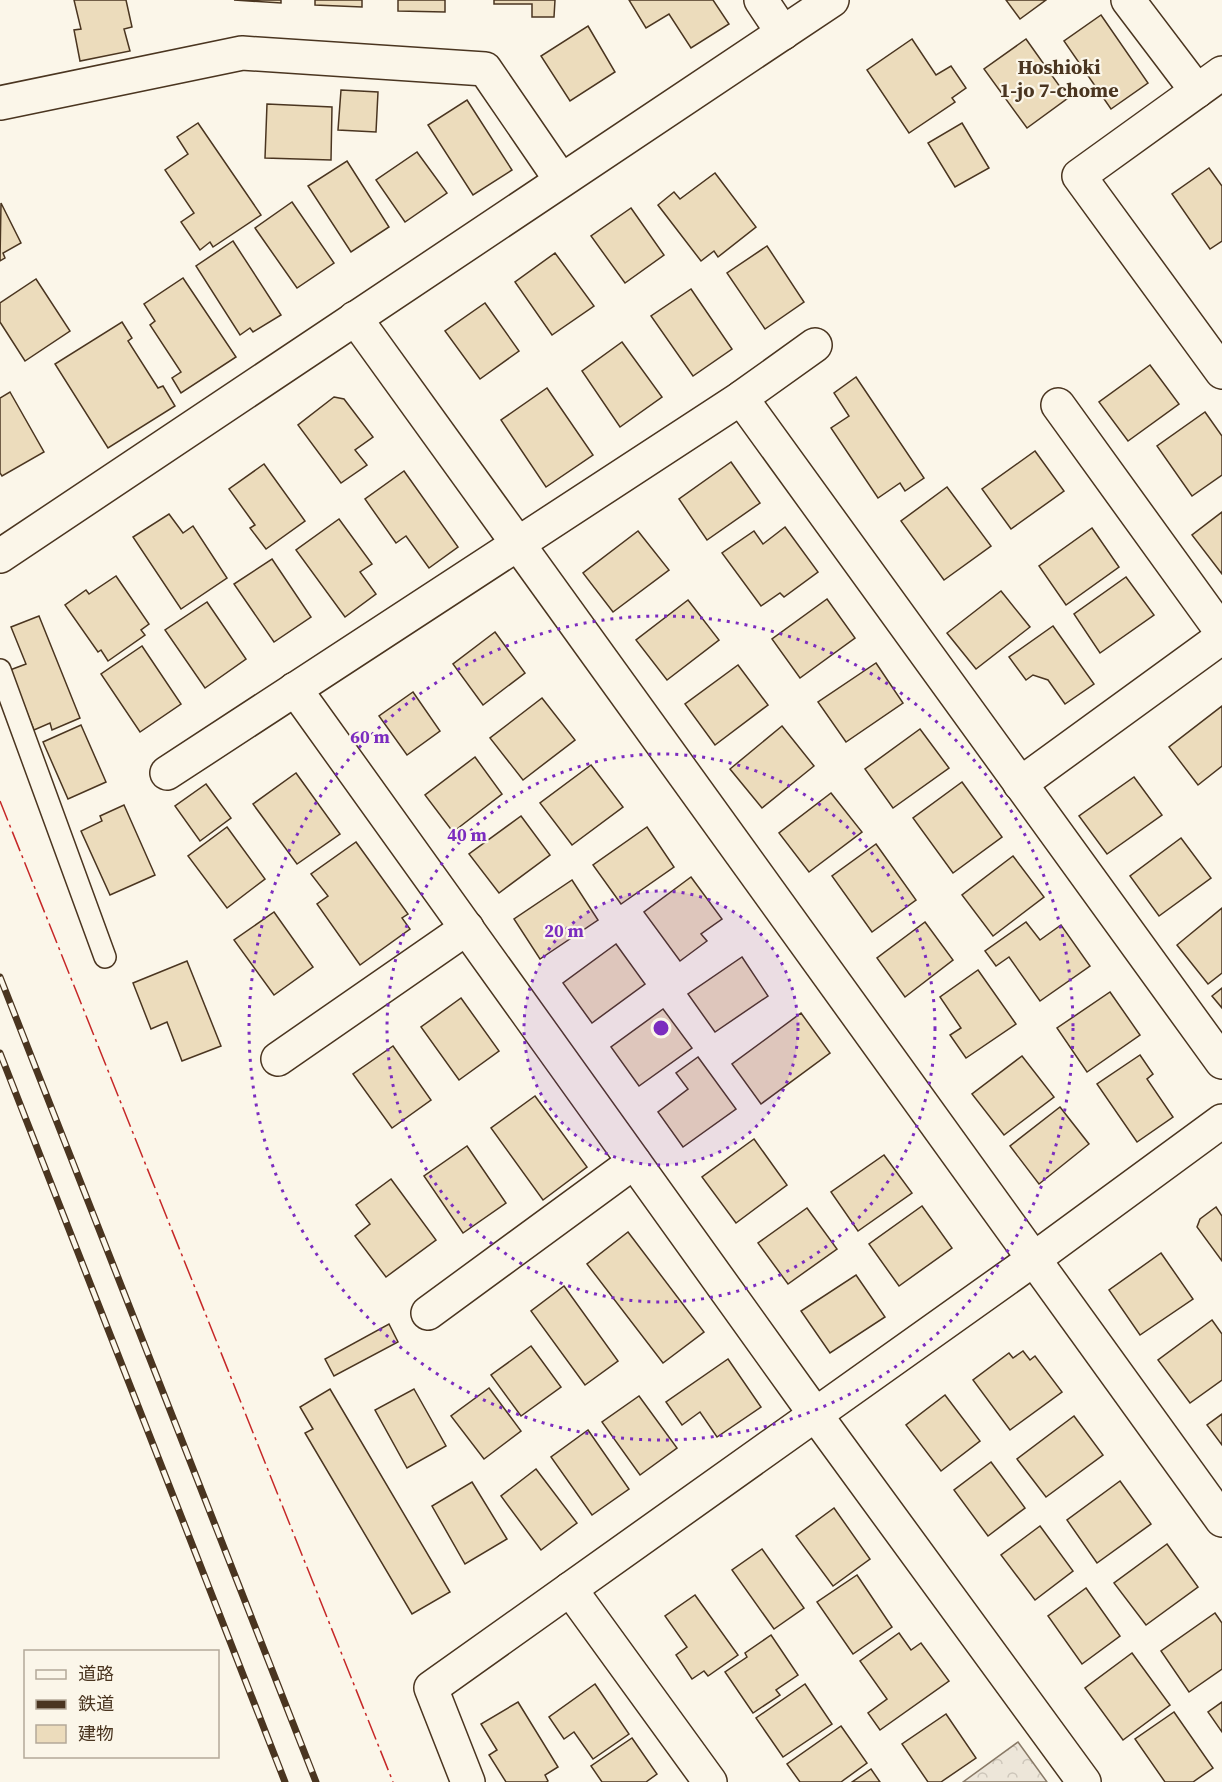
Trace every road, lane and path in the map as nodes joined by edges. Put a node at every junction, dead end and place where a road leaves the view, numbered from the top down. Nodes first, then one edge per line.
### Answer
1 (761, 0) edge
2 (831, 0) edge
3 (1128, 0) edge
4 (783, 33) junction
5 (1209, 82) edge
6 (0, 103) edge
7 (561, 180) junction
8 (355, 318) junction
9 (815, 345) dead end
10 (1222, 372) edge
11 (741, 398) junction
12 (1058, 405) dead end
13 (518, 543) junction
14 (0, 556) edge
15 (1222, 632) edge
16 (1222, 637) edge
17 (0, 670) edge
18 (295, 689) junction
19 (167, 773) dead end
20 (1020, 784) junction
21 (467, 928) junction
22 (105, 957) dead end
23 (278, 1059) dead end
24 (1222, 1062) edge
25 (1222, 1121) edge
26 (634, 1162) junction
27 (1034, 1259) junction
28 (428, 1312) dead end
29 (815, 1414) junction
30 (1222, 1520) edge
31 (570, 1589) junction
32 (468, 1782) edge
33 (710, 1782) edge
34 (1084, 1782) edge

1 - 4 street
2 - 4 street
3 - 5 street
4 - 7 street
5 - 10 street
6 - 7 street
7 - 8 street
8 - 13 street
8 - 14 street
9 - 11 street
11 - 13 street
11 - 20 street
12 - 15 street
13 - 18 street
13 - 27 street
16 - 20 street
17 - 22 lane
18 - 19 street
18 - 21 street
20 - 24 street
21 - 23 street
21 - 26 street
25 - 27 street
26 - 28 street
26 - 29 street
27 - 29 street
27 - 30 street
29 - 31 street
29 - 34 street
31 - 32 street
31 - 33 street

